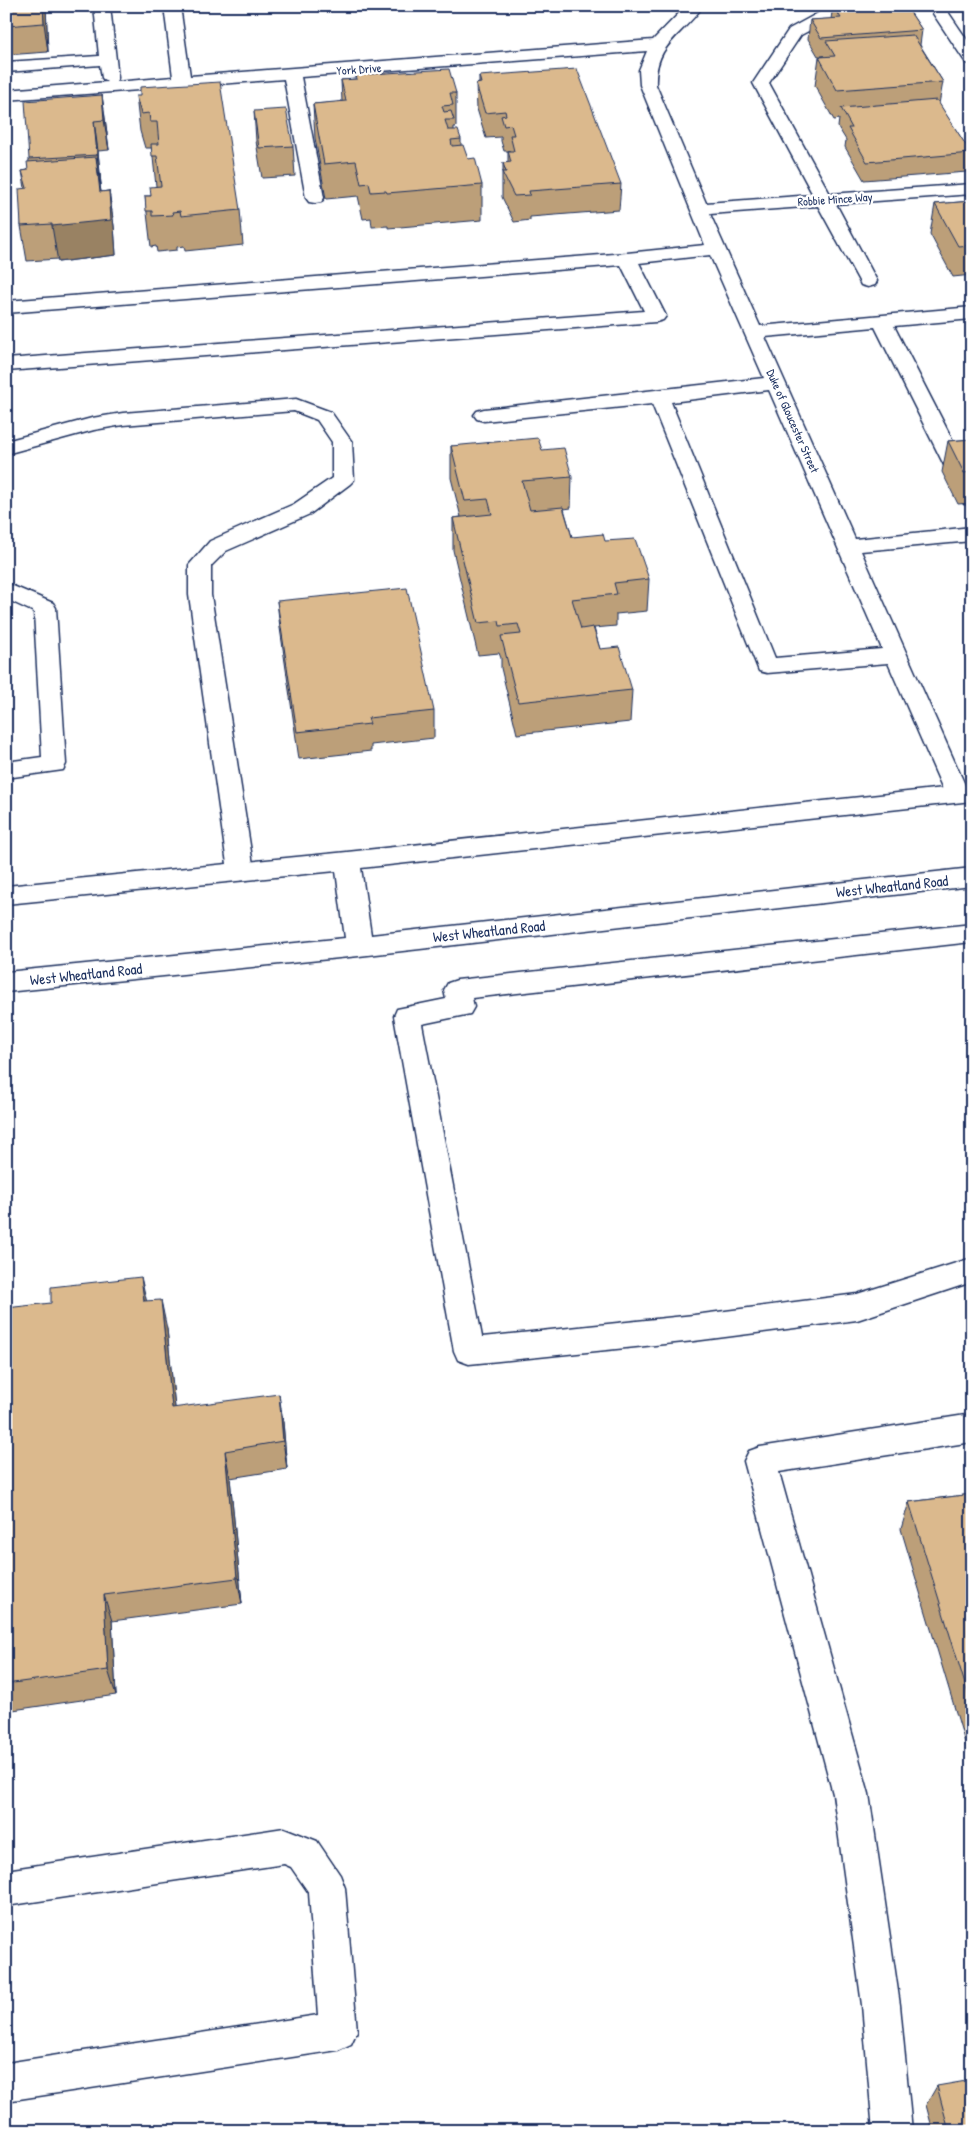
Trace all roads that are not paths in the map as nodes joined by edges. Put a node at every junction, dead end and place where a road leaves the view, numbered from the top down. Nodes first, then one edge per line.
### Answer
1 (102, 6) edge
2 (172, 6) edge
3 (695, 6) edge
4 (843, 6) edge
5 (936, 6) edge
6 (658, 45) junction
7 (972, 59) edge
8 (108, 60) junction
9 (6, 67) edge
10 (292, 74) junction
11 (182, 82) junction
12 (111, 87) junction
13 (6, 95) edge
14 (972, 189) edge
15 (315, 198) dead end
16 (824, 199) junction
17 (699, 208) junction
18 (716, 249) junction
19 (627, 259) junction
20 (868, 281) dead end
21 (6, 307) edge
22 (972, 313) edge
23 (882, 321) junction
24 (753, 332) junction
25 (6, 365) edge
26 (776, 383) junction
27 (659, 397) junction
28 (484, 414) dead end
29 (6, 448) edge
30 (972, 500) edge
31 (972, 534) edge
32 (848, 546) junction
33 (6, 590) edge
34 (896, 655) junction
35 (6, 770) edge
36 (964, 793) edge
37 (346, 861) junction
38 (240, 871) junction
39 (972, 877) edge
40 (6, 895) edge
41 (972, 933) edge
42 (359, 946) junction
43 (6, 982) edge
44 (972, 1270) edge
45 (972, 1428) edge
46 (6, 1888) edge
47 (6, 2082) edge
48 (893, 2131) edge

1 - 8 street
2 - 11 street
3 - 6 street
4 - 16 street
5 - 7 street
6 - 10 street, York Drive
6 - 17 street, Duke of Gloucester Street
8 - 9 street
8 - 12 street
10 - 11 street, York Drive
10 - 15 street
11 - 12 street, York Drive
12 - 13 street, York Drive
14 - 16 street, Robbie Mince Way
16 - 17 street, Robbie Mince Way
16 - 20 street
17 - 18 street, Duke of Gloucester Street
18 - 19 street
18 - 24 street, Duke of Gloucester Street
19 - 21 street
19 - 25 street
22 - 23 street
23 - 24 street
23 - 30 street
24 - 26 street, Duke of Gloucester Street
26 - 27 street
26 - 32 street, Duke of Gloucester Street
27 - 28 street
27 - 34 street
29 - 38 street
31 - 32 street
32 - 34 street, Duke of Gloucester Street
33 - 35 street
34 - 36 street, Duke of Gloucester Street
36 - 37 street
37 - 38 street
37 - 42 street
38 - 40 street
39 - 42 street, West Wheatland Road
41 - 44 street
42 - 43 street, West Wheatland Road
45 - 48 street
46 - 47 street

